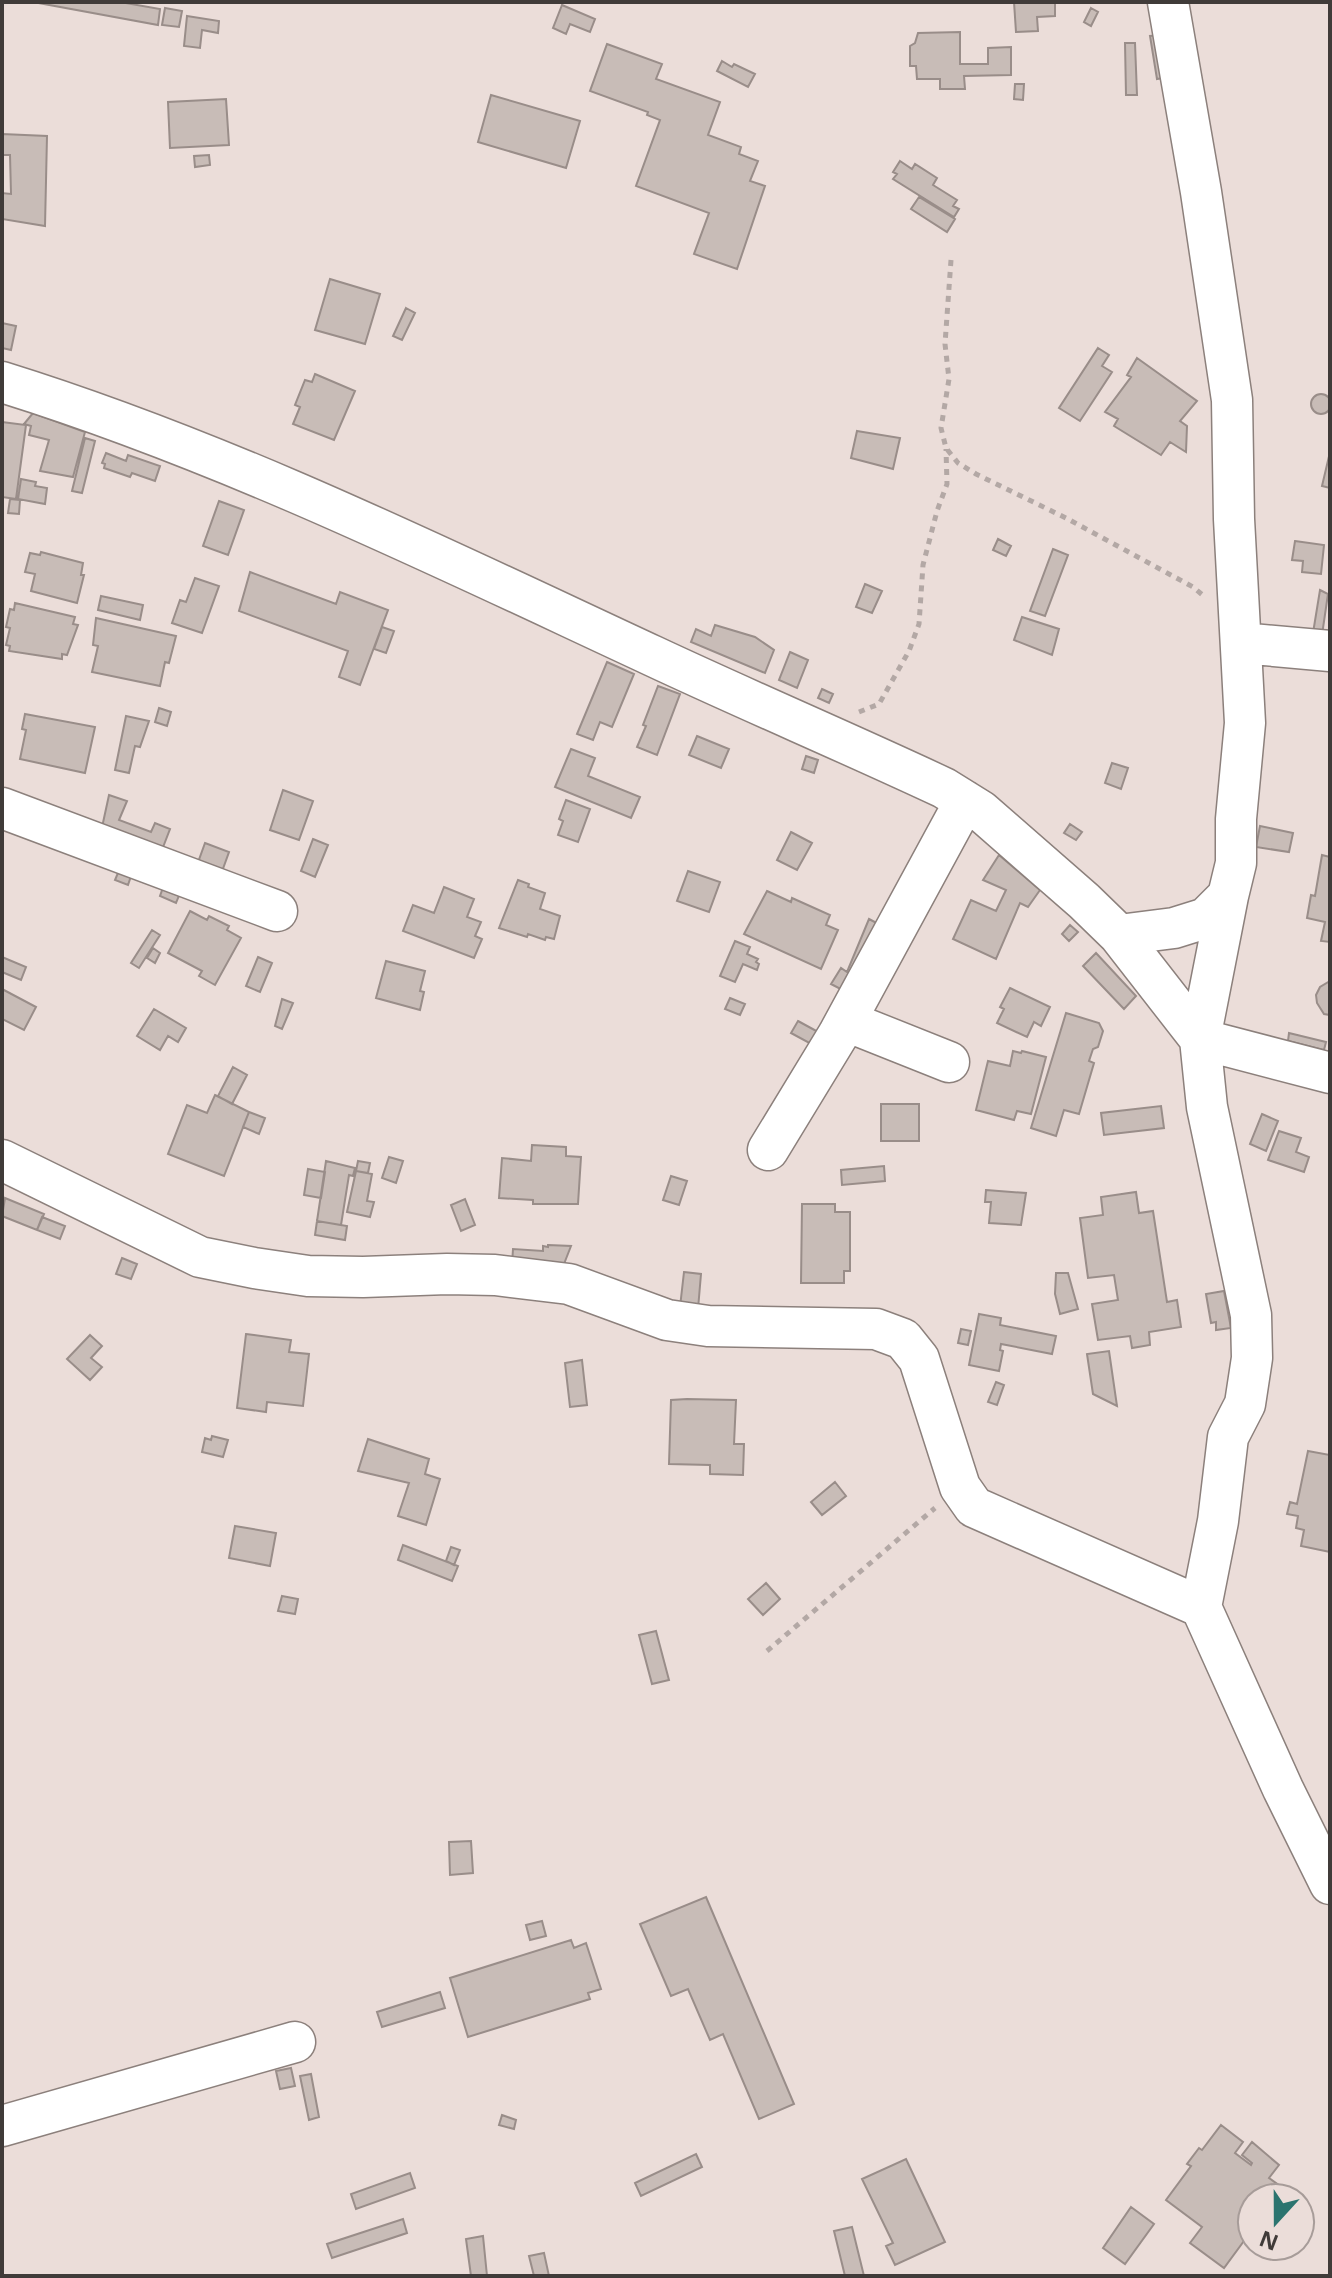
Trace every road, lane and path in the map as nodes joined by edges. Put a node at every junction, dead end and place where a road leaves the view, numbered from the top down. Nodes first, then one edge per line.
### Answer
1 (1168, 2) edge
2 (951, 260) dead end
3 (2, 382) edge
4 (946, 448) junction
5 (1241, 634) junction
6 (1330, 651) edge
7 (820, 730) junction
8 (965, 801) junction
9 (2, 808) edge
10 (1228, 896) junction
11 (277, 911) dead end
12 (1119, 935) junction
13 (846, 1021) junction
14 (1200, 1039) junction
15 (949, 1062) dead end
16 (1330, 1073) edge
17 (768, 1150) dead end
18 (2, 1160) edge
19 (960, 1487) junction
20 (1201, 1607) junction
21 (767, 1651) dead end
22 (1330, 1884) edge
23 (295, 2042) dead end
24 (2, 2126) edge

1 - 5 street
2 - 4 path
3 - 7 street
4 - 5 path
4 - 7 path
5 - 6 street
5 - 10 street
7 - 8 street
8 - 12 street
8 - 13 street
9 - 11 street
10 - 12 street
10 - 14 street
12 - 14 street
13 - 15 street
13 - 17 street
14 - 16 street
14 - 20 street
18 - 19 street
19 - 20 street
19 - 21 path
20 - 22 street
23 - 24 street

